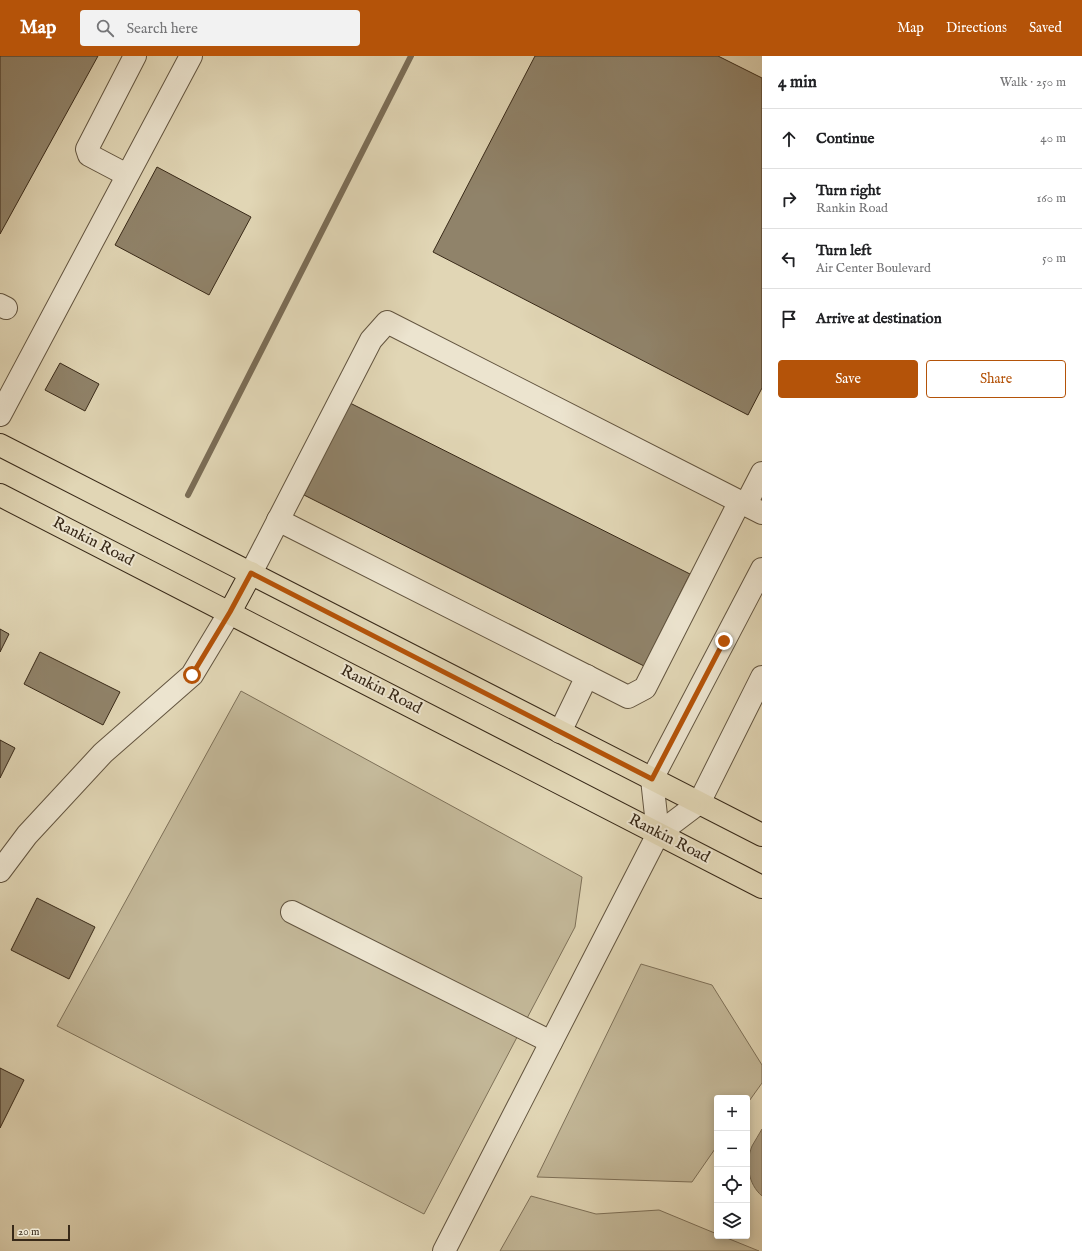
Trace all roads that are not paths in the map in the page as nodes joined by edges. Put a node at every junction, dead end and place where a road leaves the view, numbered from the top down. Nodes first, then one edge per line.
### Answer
1 (135, 56) edge
2 (191, 56) edge
3 (127, 175) junction
4 (0, 415) edge
5 (0, 445) edge
6 (762, 473) edge
7 (0, 494) edge
8 (749, 506) edge
9 (278, 520) junction
10 (762, 569) edge
11 (251, 573) junction
12 (230, 612) junction
13 (587, 676) junction
14 (762, 677) edge
15 (560, 732) junction
16 (652, 779) junction
17 (699, 803) junction
18 (658, 834) junction
19 (762, 835) edge
20 (0, 871) edge
21 (762, 887) edge
22 (292, 912) dead end
23 (551, 1042) junction
24 (444, 1251) edge

1 - 3 street
2 - 3 street
3 - 4 street
5 - 11 main road
6 - 8 street
7 - 12 main road, Rankin Road
8 - 9 street
8 - 13 street
9 - 11 street
9 - 13 street
10 - 16 street
11 - 12 main road
11 - 15 main road
12 - 18 main road, Rankin Road
12 - 20 street
13 - 15 street
14 - 17 street
15 - 16 main road
16 - 17 main road
16 - 18 street
17 - 18 street
17 - 19 main road
18 - 21 main road, Rankin Road
18 - 23 street
22 - 23 street
23 - 24 street

